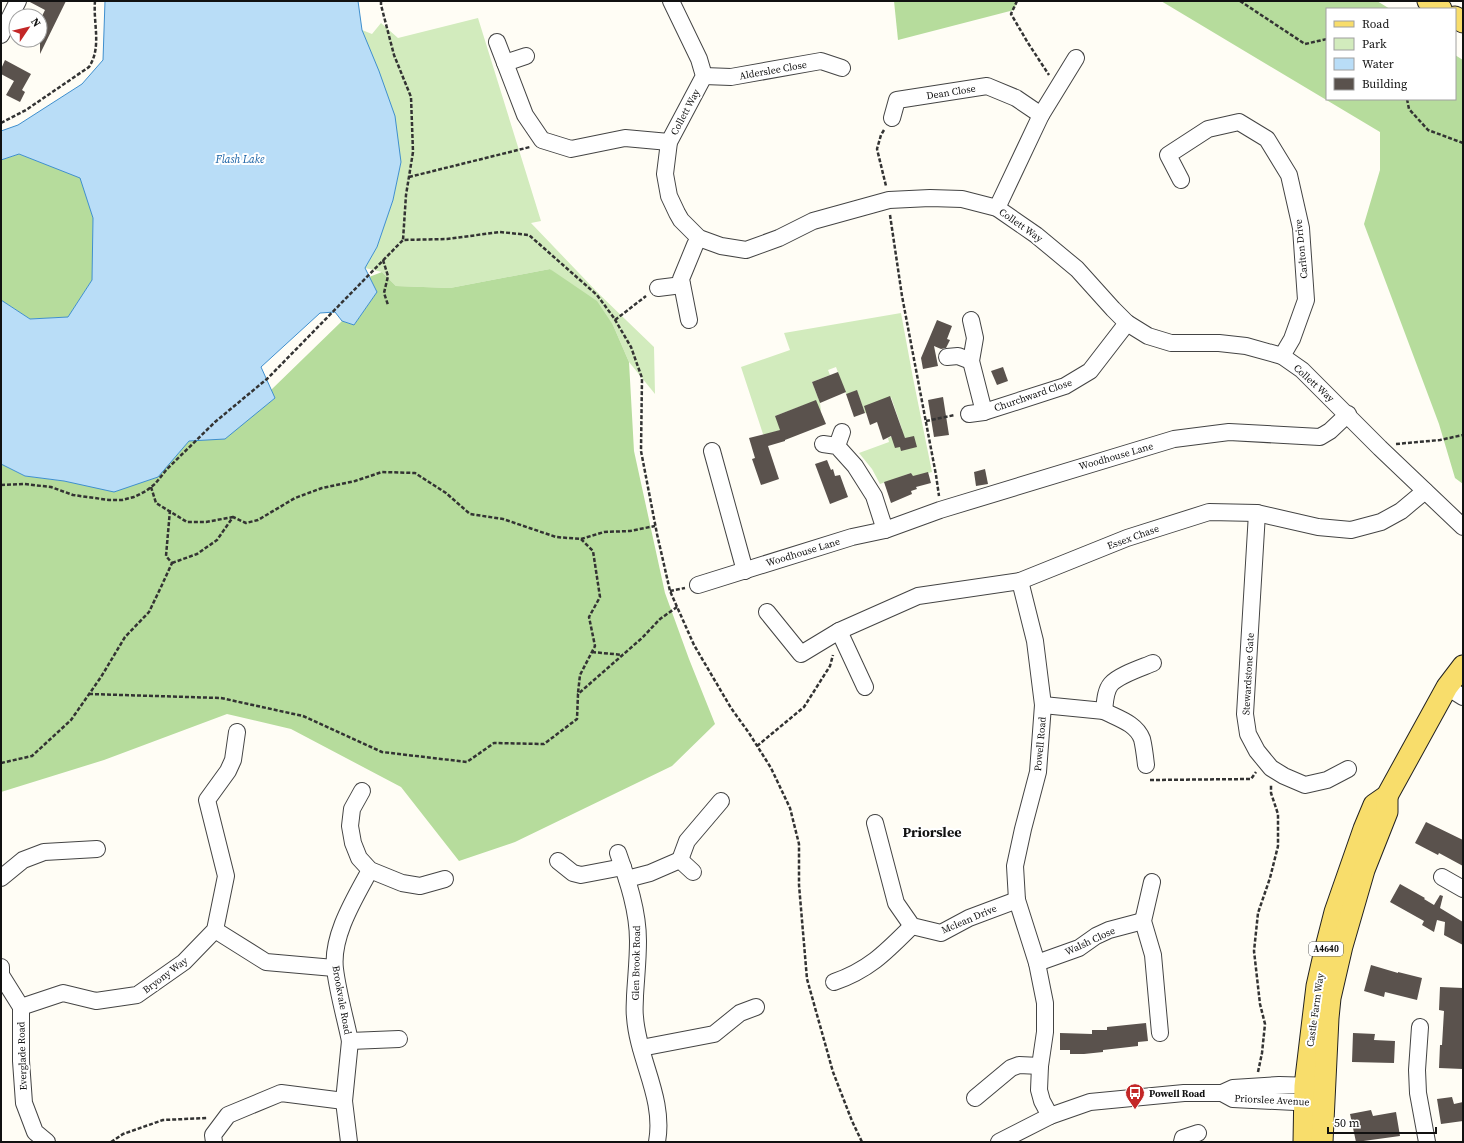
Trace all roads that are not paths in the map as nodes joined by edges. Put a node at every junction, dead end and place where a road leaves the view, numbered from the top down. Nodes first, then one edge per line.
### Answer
1 (18, 1) edge
2 (671, 1) edge
3 (1428, 1) edge
4 (1439, 8) edge
5 (1, 35) edge
6 (497, 42) dead end
7 (526, 56) dead end
8 (1076, 58) dead end
9 (505, 63) junction
10 (842, 68) dead end
11 (704, 76) junction
12 (1041, 115) junction
13 (892, 118) road end
14 (669, 142) junction
15 (1180, 180) dead end
16 (997, 208) junction
17 (699, 238) junction
18 (682, 285) junction
19 (658, 288) road end
20 (688, 320) dead end
21 (971, 320) dead end
22 (1127, 323) junction
23 (1282, 356) junction
24 (947, 357) dead end
25 (972, 361) junction
26 (1348, 414) junction
27 (834, 441) dead end
28 (712, 451) dead end
29 (1426, 491) junction
30 (1257, 513) junction
31 (1463, 526) edge
32 (885, 530) junction
33 (745, 570) junction
34 (1020, 581) junction
35 (698, 585) dead end
36 (767, 612) dead end
37 (839, 631) junction
38 (1153, 663) dead end
39 (1463, 666) edge
40 (865, 687) dead end
41 (1455, 692) edge
42 (1043, 705) junction
43 (1104, 711) junction
44 (237, 732) dead end
45 (1348, 769) dead end
46 (1146, 772) road end
47 (362, 790) dead end
48 (721, 801) dead end
49 (875, 823) dead end
50 (97, 849) dead end
51 (680, 860) junction
52 (558, 861) dead end
53 (623, 866) junction
54 (370, 870) junction
55 (693, 872) dead end
56 (1442, 877) dead end
57 (1, 878) edge
58 (444, 879) dead end
59 (1152, 882) dead end
60 (1463, 889) edge
61 (1017, 900) junction
62 (1143, 921) junction
63 (912, 926) junction
64 (215, 930) junction
65 (1038, 963) junction
66 (1, 967) edge
67 (334, 968) junction
68 (834, 982) dead end
69 (21, 1007) junction
70 (756, 1007) dead end
71 (1420, 1027) dead end
72 (1160, 1033) dead end
73 (399, 1039) dead end
74 (350, 1041) junction
75 (640, 1048) junction
76 (1040, 1066) junction
77 (1314, 1094) junction
78 (975, 1098) dead end
79 (344, 1100) junction
80 (1050, 1116) junction
81 (1198, 1133) dead end
82 (1179, 1137) edge
83 (47, 1142) edge
84 (214, 1142) edge
85 (349, 1142) edge
86 (657, 1142) edge
87 (998, 1142) edge
88 (1304, 1142) edge
89 (1322, 1142) edge
90 (1427, 1142) edge

1 - 5 street
2 - 11 street
3 - 4 main road
6 - 9 street
7 - 9 street
8 - 12 street
9 - 14 street
10 - 11 street, Alderslee Close
11 - 14 street, Collett Way
12 - 13 street, Dean Close
12 - 16 street
14 - 17 street, Collett Way
15 - 23 street, Carlton Drive
16 - 17 street, Collett Way
16 - 22 street, Collett Way
17 - 18 street
18 - 19 street
18 - 20 street
21 - 25 street, Churchward Close
22 - 23 street, Collett Way
22 - 25 street, Churchward Close
23 - 26 street, Collett Way
24 - 25 street
26 - 29 street, Collett Way
26 - 32 street, Woodhouse Lane
27 - 32 street
28 - 33 street
29 - 30 street, Essex Chase
29 - 31 street, Collett Way
30 - 34 street, Essex Chase
30 - 45 street, Stewardstone Gate
32 - 33 street, Woodhouse Lane
33 - 35 street, Woodhouse Lane
34 - 37 street, Essex Chase
34 - 42 street, Powell Road
36 - 37 street, Essex Chase
37 - 40 street
38 - 43 street
39 - 41 main road, Castle Farm Way / A4640
41 - 77 main road, Castle Farm Way / A4640
42 - 43 street
42 - 61 street, Powell Road
43 - 46 street
44 - 64 street
47 - 54 street
48 - 51 street
49 - 63 street
50 - 57 street
51 - 53 street
51 - 55 street
52 - 53 street
53 - 75 street, Glen Brook Road
54 - 58 street
54 - 67 street, Brookvale Road
56 - 60 street
59 - 62 street
61 - 63 street, Mclean Drive
61 - 65 street, Powell Road
62 - 65 street, Walsh Close
62 - 72 street
63 - 68 street
64 - 67 street
64 - 69 street, Bryony Way
65 - 76 street, Powell Road
66 - 69 street
67 - 74 street, Brookvale Road
69 - 83 street, Everglade Road
70 - 75 street
71 - 90 street
73 - 74 street, Brookvale Road
74 - 79 street, Brookvale Road
75 - 86 street, Glen Brook Road
76 - 78 street
76 - 80 street, Powell Road
77 - 80 street, Priorslee Avenue
77 - 88 main road, Castle Farm Way / A4640
77 - 89 main road, Castle Farm Way / A4640
79 - 84 street
79 - 85 street, Brookvale Road
80 - 87 street, Priorslee Avenue
81 - 82 street

